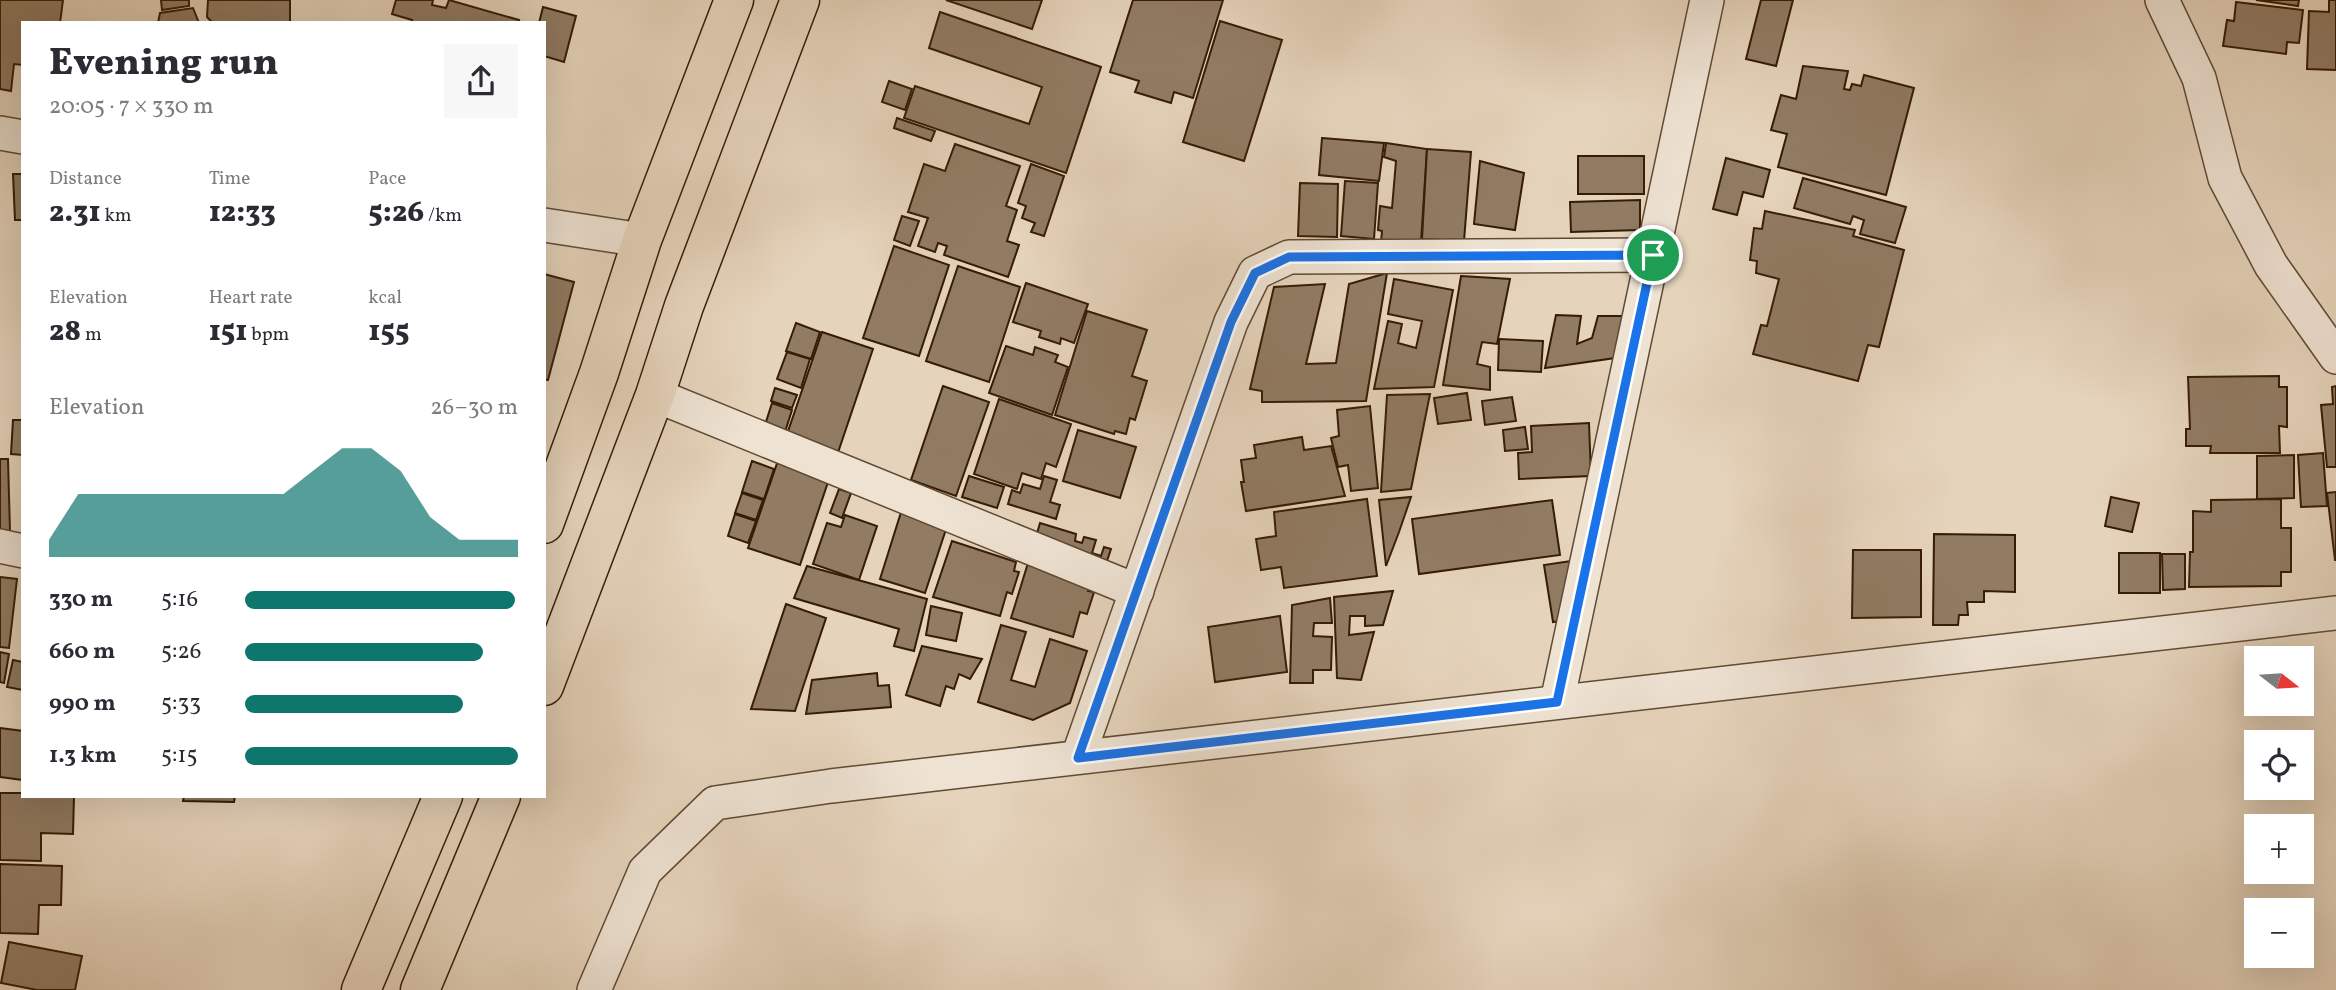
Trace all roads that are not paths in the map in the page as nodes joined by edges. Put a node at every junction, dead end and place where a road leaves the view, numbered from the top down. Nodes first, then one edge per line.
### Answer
1 (734, 0) edge
2 (800, 0) edge
3 (1707, 0) edge
4 (2162, 0) edge
5 (0, 133) edge
6 (21, 137) edge
7 (546, 225) edge
8 (642, 240) junction
9 (1653, 255) junction
10 (2336, 357) edge
11 (654, 395) junction
12 (546, 519) edge
13 (0, 546) edge
14 (21, 551) edge
15 (1137, 591) junction
16 (2336, 613) edge
17 (546, 681) edge
18 (1557, 702) junction
19 (1078, 758) junction
20 (442, 798) edge
21 (500, 798) edge
22 (361, 990) edge
23 (420, 990) edge
24 (594, 990) edge

1 - 8 highway
2 - 11 highway
3 - 9 street
4 - 10 street
5 - 6 street
7 - 8 street
8 - 12 highway
9 - 15 street
9 - 18 street
11 - 15 street
11 - 17 highway
13 - 14 street
15 - 19 street
16 - 18 street
18 - 19 street
19 - 24 street
20 - 22 highway
21 - 23 highway

